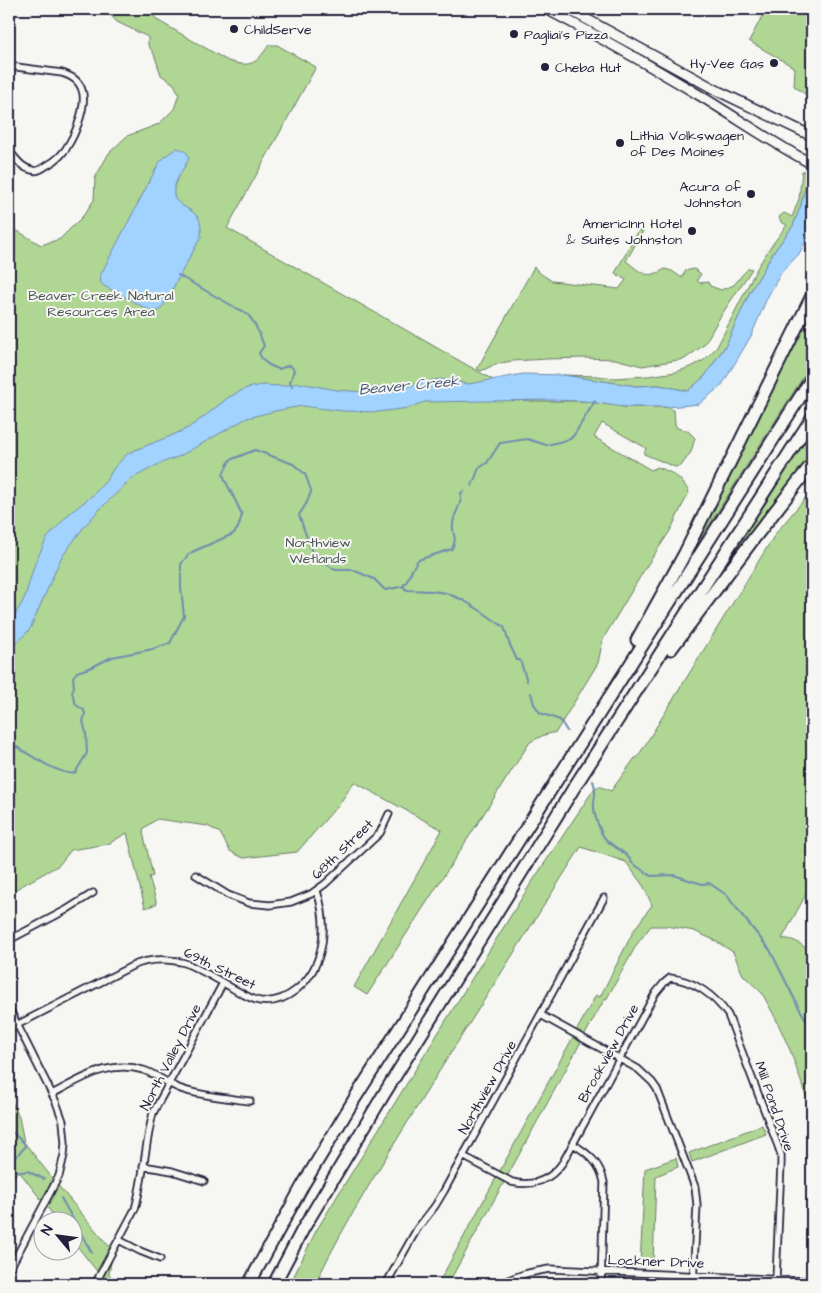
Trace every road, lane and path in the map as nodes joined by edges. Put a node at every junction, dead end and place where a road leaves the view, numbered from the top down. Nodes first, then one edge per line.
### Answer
1 (546, 9) edge
2 (568, 9) edge
3 (9, 66) edge
4 (809, 134) edge
5 (9, 151) edge
6 (812, 164) edge
7 (812, 296) edge
8 (812, 378) edge
9 (812, 418) edge
10 (812, 464) edge
11 (638, 686) junction
12 (580, 743) junction
13 (389, 814) dead end
14 (196, 875) dead end
15 (317, 891) junction
16 (93, 893) dead end
17 (604, 898) dead end
18 (9, 940) edge
19 (670, 978) joint
20 (223, 982) junction
21 (9, 1008) edge
22 (540, 1015) junction
23 (17, 1025) junction
24 (9, 1029) edge
25 (620, 1058) junction
26 (169, 1083) junction
27 (52, 1094) junction
28 (250, 1101) dead end
29 (572, 1144) junction
30 (463, 1156) junction
31 (143, 1166) junction
32 (204, 1181) dead end
33 (119, 1240) junction
34 (160, 1259) dead end
35 (9, 1270) edge
36 (601, 1272) junction
37 (694, 1276) junction
38 (776, 1279) junction
39 (812, 1280) edge
40 (790, 1282) edge
41 (95, 1284) edge
42 (249, 1284) edge
43 (274, 1284) edge
44 (386, 1284) edge
45 (502, 1284) edge
46 (601, 1284) edge
47 (693, 1284) edge

1 - 6 main road
2 - 4 main road
3 - 5 street
7 - 12 highway
8 - 12 highway
9 - 11 highway
10 - 11 highway
11 - 43 highway
12 - 42 highway
13 - 15 street, 68th Street
14 - 15 street, 68th Street
15 - 20 street, 69th Street
16 - 18 street
17 - 22 street, Northview Drive
19 - 25 street, Brookview Drive
19 - 38 street, Mill Pond Drive
20 - 23 street, 69th Street
20 - 26 street, North Valley Drive
21 - 23 street
22 - 25 street
22 - 30 street, Northview Drive
23 - 24 street, 69th Street
23 - 27 street
25 - 29 street, Brookview Drive
25 - 37 street
26 - 27 street
26 - 28 street
26 - 31 street, North Valley Drive
27 - 35 street
29 - 30 street, Brookview Drive
29 - 36 street
30 - 44 street, Northview Drive
31 - 32 street
31 - 33 street, North Valley Drive
33 - 34 street
33 - 41 street, North Valley Drive
36 - 37 street, Lockner Drive
36 - 45 street, Lockner Drive
36 - 46 street
37 - 38 street, Lockner Drive
37 - 47 street
38 - 40 street, Lockner Drive
39 - 40 street, Lockner Drive

